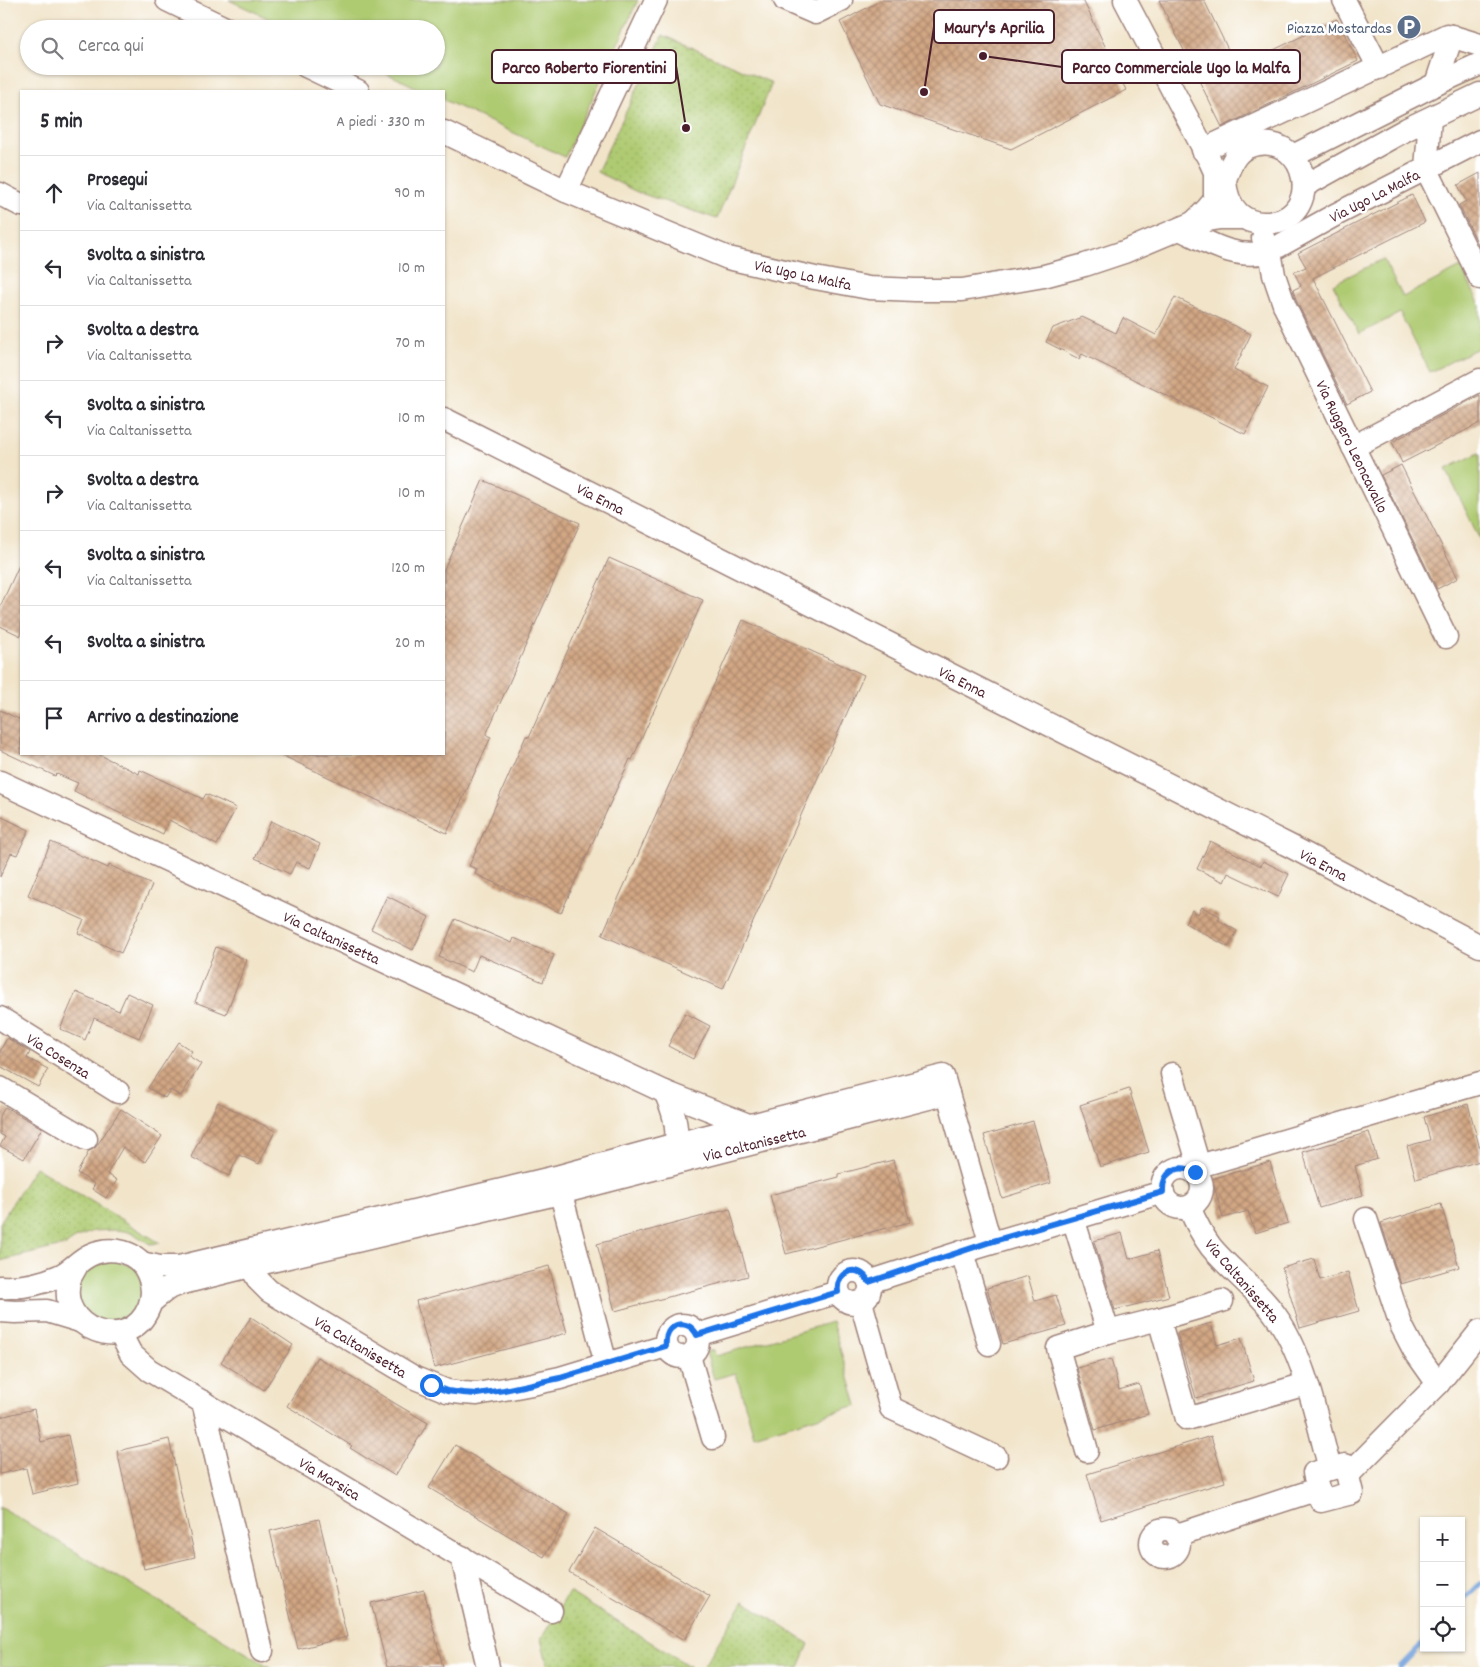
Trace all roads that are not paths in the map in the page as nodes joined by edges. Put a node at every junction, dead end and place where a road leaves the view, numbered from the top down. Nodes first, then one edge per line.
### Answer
1 (167, 0) edge
2 (656, 0) edge
3 (785, 0) edge
4 (841, 0) edge
5 (1125, 0) edge
6 (1344, 0) edge
7 (208, 20) edge
8 (1452, 36) junction
9 (1480, 45) edge
10 (1480, 64) edge
11 (1379, 68) junction
12 (325, 75) edge
13 (1436, 84) junction
14 (356, 90) edge
15 (1480, 94) edge
16 (1430, 118) junction
17 (445, 132) edge
18 (1480, 141) edge
19 (1293, 156) junction
20 (1217, 164) junction
21 (1426, 168) junction
22 (1304, 186) junction
23 (566, 190) junction
24 (0, 194) edge
25 (20, 204) edge
26 (1249, 220) junction
27 (1186, 226) junction
28 (1270, 251) junction
29 (1480, 278) edge
30 (1480, 380) edge
31 (445, 419) edge
32 (1353, 447) junction
33 (1446, 637) dead end
34 (0, 782) edge
35 (1480, 946) edge
36 (0, 1018) edge
37 (1172, 1074) dead end
38 (1480, 1083) edge
39 (946, 1084) junction
40 (0, 1088) edge
41 (118, 1092) dead end
42 (665, 1092) junction
43 (750, 1126) junction
44 (86, 1139) dead end
45 (676, 1144) junction
46 (1194, 1167) junction
47 (558, 1185) junction
48 (1163, 1192) junction
49 (1189, 1207) junction
50 (1073, 1218) junction
51 (1366, 1219) dead end
52 (990, 1242) junction
53 (962, 1252) junction
54 (246, 1258) junction
55 (141, 1263) junction
56 (77, 1265) junction
57 (0, 1287) edge
58 (865, 1292) junction
59 (1222, 1300) dead end
60 (151, 1302) junction
61 (0, 1311) edge
62 (1159, 1319) junction
63 (80, 1321) junction
64 (1480, 1331) edge
65 (1108, 1332) junction
66 (120, 1333) junction
67 (988, 1344) dead end
68 (693, 1345) junction
69 (606, 1364) junction
70 (1306, 1384) junction
71 (1438, 1384) junction
72 (203, 1402) junction
73 (713, 1438) dead end
74 (1087, 1451) dead end
75 (996, 1457) dead end
76 (1339, 1472) junction
77 (1318, 1489) junction
78 (1177, 1535) dead end
79 (462, 1557) junction
80 (551, 1611) dead end
81 (262, 1651) dead end
82 (488, 1667) edge

1 - 7 street
2 - 23 street
3 - 4 street
5 - 20 street
6 - 11 street
8 - 9 street
8 - 11 street
8 - 13 street
10 - 13 street
11 - 20 street
12 - 14 street
13 - 19 street
15 - 16 street
16 - 21 street
16 - 22 street
17 - 23 street, Via Ugo La Malfa
18 - 21 street, Via Ugo La Malfa
19 - 20 street
19 - 22 street
20 - 26 street
20 - 27 street, Via Ugo La Malfa
21 - 28 street, Via Ugo La Malfa
21 - 29 street
22 - 26 street, Via Ugo La Malfa
23 - 27 street, Via Ugo La Malfa
24 - 25 street
26 - 27 street, Via Ugo La Malfa
26 - 28 street
27 - 28 street, Via Ugo La Malfa
28 - 32 street, Via Ruggero Leoncavallo
30 - 32 street
31 - 35 street, Via Enna
32 - 33 street, Via Ruggero Leoncavallo
34 - 42 street, Via Caltanissetta
36 - 41 street, Via Cosenza
37 - 46 street
38 - 46 street
39 - 43 street, Via Caltanissetta
39 - 47 street, Via Caltanissetta
39 - 52 street
40 - 44 street
42 - 43 street, Via Caltanissetta
42 - 45 street
43 - 45 street, Via Caltanissetta
45 - 47 street, Via Caltanissetta
46 - 48 street
46 - 49 street
47 - 54 street, Via Caltanissetta
47 - 69 street
48 - 49 street
48 - 50 street
49 - 70 street, Via Caltanissetta
50 - 52 street
50 - 65 street
51 - 71 street
52 - 53 street
53 - 58 street
53 - 67 street
54 - 55 street, Via Caltanissetta
54 - 60 street, Via Caltanissetta
54 - 69 street, Via Caltanissetta
55 - 56 street
55 - 60 street
56 - 57 street
56 - 63 street
58 - 68 street
58 - 75 street
59 - 62 street
60 - 66 street
61 - 63 street
62 - 65 street
62 - 70 street
63 - 66 street
64 - 71 street
65 - 74 street
66 - 72 street, Via Marsica
68 - 69 street, Via Caltanissetta
68 - 73 street
70 - 76 street, Via Caltanissetta
71 - 76 street
72 - 79 street, Via Marsica
72 - 81 street
76 - 77 street
76 - 77 street
77 - 78 street
79 - 80 street, Via Marsica
79 - 82 street

